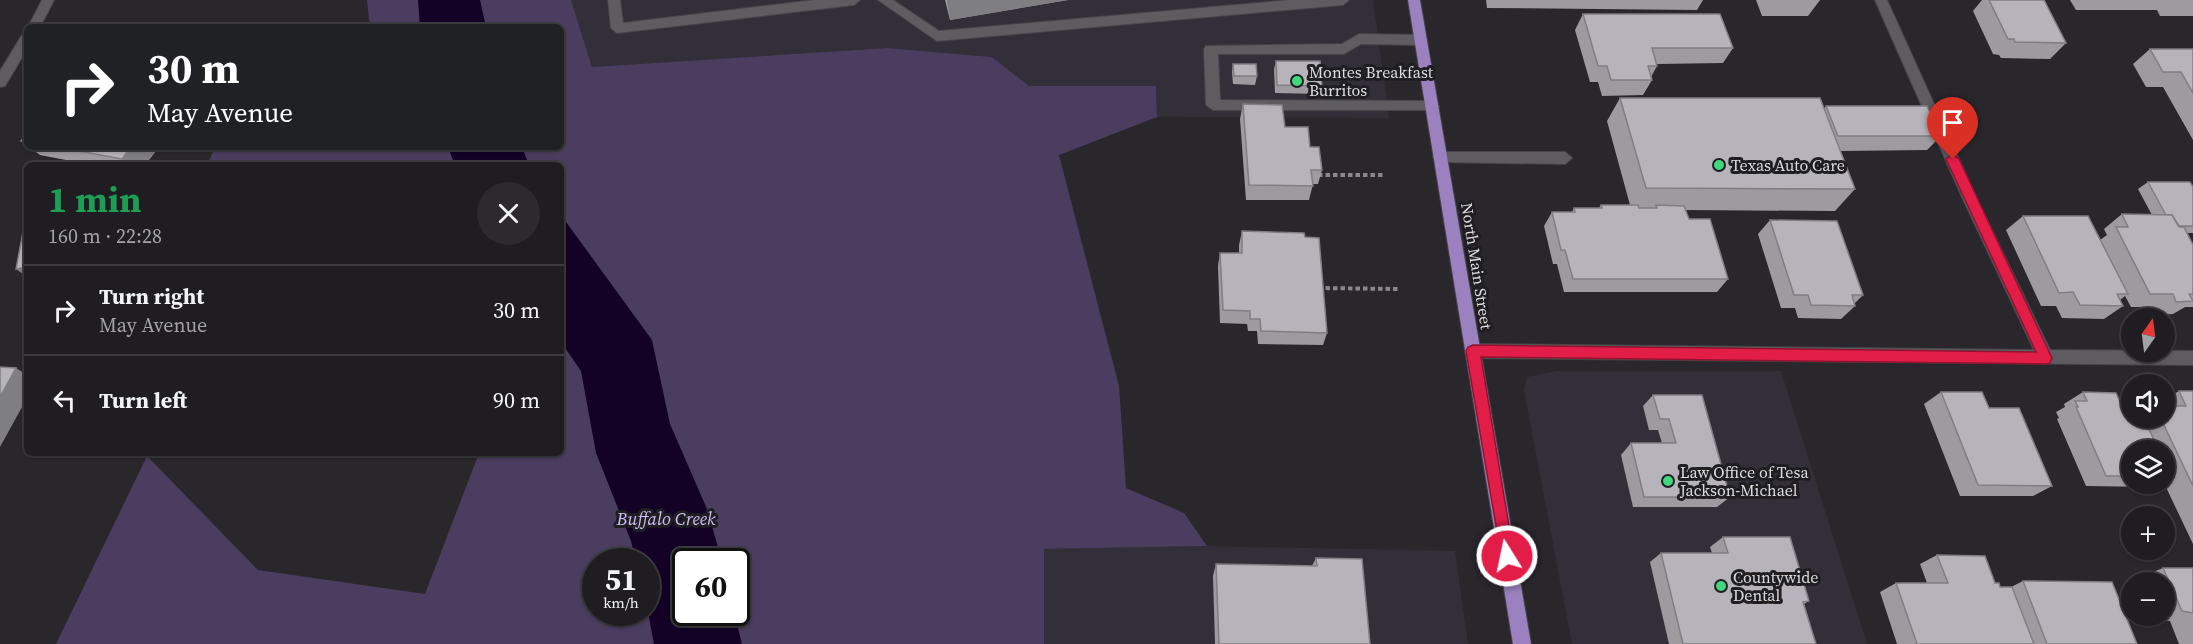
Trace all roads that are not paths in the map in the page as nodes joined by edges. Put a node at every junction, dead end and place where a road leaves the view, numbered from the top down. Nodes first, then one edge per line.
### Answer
1 (48, 0) edge
2 (614, 0) edge
3 (854, 0) edge
4 (884, 0) edge
5 (1340, 0) edge
6 (1414, 0) edge
7 (1881, 0) edge
8 (35, 24) edge
9 (1421, 40) junction
10 (24, 43) edge
11 (0, 82) edge
12 (1432, 106) junction
13 (1440, 157) junction
14 (1565, 158) dead end
15 (1473, 351) junction
16 (2046, 358) junction
17 (2193, 358) edge
18 (1522, 644) edge

1 - 8 street
2 - 3 street
4 - 5 street
6 - 9 main road, North Main Street
7 - 16 street
9 - 12 main road, North Main Street
9 - 12 street
10 - 11 street
12 - 13 main road, North Main Street
13 - 14 street
13 - 15 main road, North Main Street
15 - 16 street
15 - 18 main road, North Main Street
16 - 17 street

